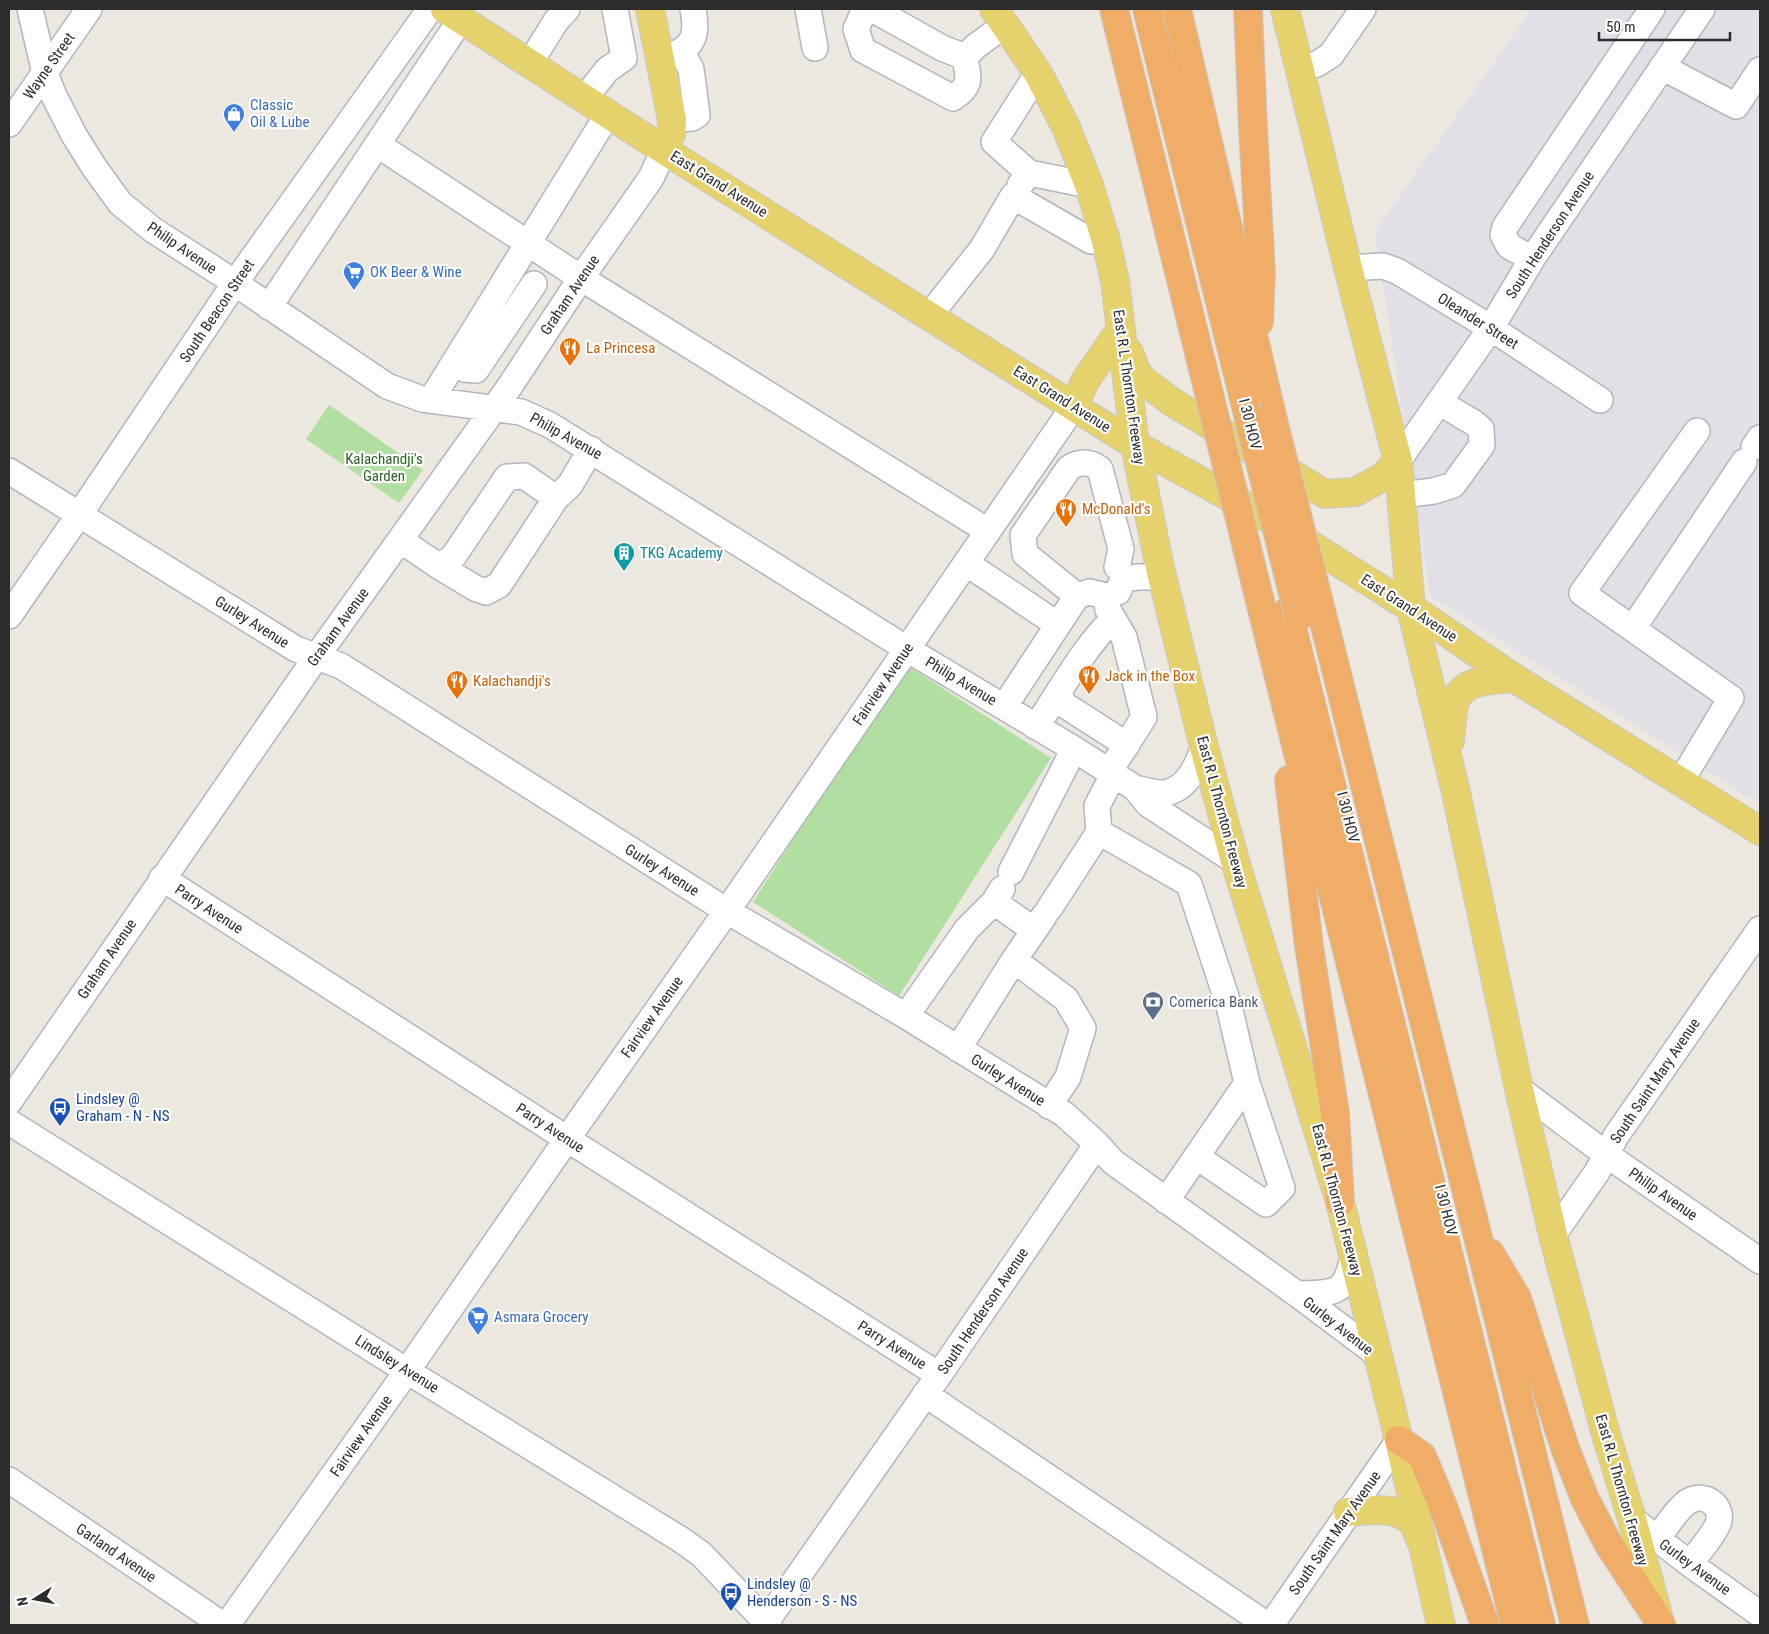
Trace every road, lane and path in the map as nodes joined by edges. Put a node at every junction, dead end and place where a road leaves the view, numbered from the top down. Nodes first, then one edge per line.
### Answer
1 (30, 9) edge
2 (89, 9) edge
3 (430, 9) edge
4 (568, 9) edge
5 (615, 9) edge
6 (650, 9) edge
7 (808, 9) edge
8 (1114, 9) edge
9 (1138, 9) edge
10 (1147, 9) edge
11 (1177, 9) edge
12 (1248, 9) edge
13 (1285, 9) edge
14 (1363, 9) edge
15 (1652, 9) edge
16 (1702, 9) edge
17 (453, 14) edge
18 (694, 14) edge
19 (1000, 17) edge
20 (815, 48) dead end
21 (399, 53) junction
22 (965, 57) dead end
23 (530, 63) junction
24 (1662, 67) junction
25 (1300, 68) junction
26 (1760, 70) edge
27 (1038, 72) junction
28 (45, 73) junction
29 (425, 74) junction
30 (376, 85) junction
31 (584, 99) junction
32 (402, 108) junction
33 (608, 114) junction
34 (672, 120) junction
35 (9, 124) edge
36 (347, 126) junction
37 (377, 147) junction
38 (664, 150) junction
39 (323, 160) junction
40 (1029, 173) junction
41 (352, 185) junction
42 (1089, 185) junction
43 (1013, 196) junction
44 (275, 226) junction
45 (1106, 241) junction
46 (528, 244) junction
47 (308, 250) junction
48 (1532, 259) junction
49 (1348, 268) junction
50 (512, 269) junction
51 (581, 278) junction
52 (235, 283) junction
53 (534, 284) junction
54 (563, 305) junction
55 (269, 307) junction
56 (930, 316) junction
57 (1491, 328) junction
58 (1121, 329) junction
59 (1258, 356) junction
60 (454, 363) junction
61 (431, 400) junction
62 (1240, 400) junction
63 (1600, 400) dead end
64 (1439, 402) junction
65 (1074, 406) junction
66 (492, 408) junction
67 (1696, 431) dead end
68 (1135, 445) junction
69 (1753, 449) edge
70 (591, 450) junction
71 (1398, 460) junction
72 (9, 471) edge
73 (1401, 495) junction
74 (556, 498) junction
75 (79, 515) junction
76 (988, 531) junction
77 (400, 540) junction
78 (966, 563) junction
79 (440, 567) junction
80 (1163, 577) junction
81 (1104, 592) junction
82 (1411, 608) junction
83 (1293, 614) junction
84 (9, 616) edge
85 (1058, 625) junction
86 (1633, 628) junction
87 (907, 649) junction
88 (317, 656) junction
89 (1274, 660) junction
90 (1514, 678) junction
91 (1059, 691) junction
92 (1004, 707) junction
93 (1036, 727) junction
94 (1127, 745) junction
95 (1204, 747) junction
96 (1074, 749) junction
97 (1448, 760) junction
98 (1111, 773) junction
99 (1681, 782) junction
100 (1135, 788) junction
101 (1760, 831) edge
102 (1100, 832) junction
103 (1235, 861) junction
104 (162, 878) junction
105 (1002, 888) junction
106 (727, 911) junction
107 (1042, 918) junction
108 (1760, 929) edge
109 (1014, 960) junction
110 (906, 1016) junction
111 (958, 1049) junction
112 (1247, 1083) junction
113 (1519, 1089) junction
114 (9, 1102) edge
115 (1049, 1106) junction
116 (9, 1122) edge
117 (567, 1139) junction
118 (1097, 1144) junction
119 (1606, 1155) junction
120 (1196, 1157) junction
121 (1166, 1201) junction
122 (1340, 1202) junction
123 (1476, 1230) junction
124 (1553, 1235) junction
125 (1353, 1256) junction
126 (1760, 1261) edge
127 (1297, 1294) junction
128 (1380, 1358) junction
129 (407, 1371) junction
130 (932, 1385) junction
131 (1399, 1440) junction
132 (9, 1480) edge
133 (1348, 1512) junction
134 (1632, 1519) junction
135 (1657, 1539) junction
136 (1425, 1548) junction
137 (1690, 1564) junction
138 (1760, 1614) edge
139 (766, 1624) edge
140 (223, 1625) edge
141 (227, 1625) edge
142 (1267, 1625) edge
143 (1271, 1625) edge
144 (1441, 1625) edge
145 (1485, 1625) edge
146 (1515, 1625) edge
147 (1541, 1625) edge
148 (1550, 1625) edge
149 (1575, 1625) edge
150 (1661, 1625) edge

1 - 28 street, Philip Avenue
2 - 28 street, Wayne Street
3 - 21 street, South Beacon Street
4 - 23 street
5 - 31 street
6 - 34 main road
7 - 20 street
8 - 89 highway, bridge
9 - 62 highway, I 30 HOV
10 - 62 highway, I 30 HOV
11 - 59 highway
12 - 59 highway
13 - 25 main road, East R L Thornton Freeway
14 - 25 street
15 - 48 street
16 - 24 street, South Henderson Avenue
17 - 23 main road, East Grand Avenue
17 - 29 street
18 - 34 street
19 - 22 street
19 - 27 main road, East R L Thornton Freeway
21 - 29 street
21 - 30 street, South Beacon Street
23 - 31 main road, East Grand Avenue
24 - 26 street
24 - 48 street, South Henderson Avenue
25 - 49 main road, East R L Thornton Freeway
27 - 40 street
27 - 42 main road, East R L Thornton Freeway
28 - 35 street, Wayne Street
28 - 52 street, Philip Avenue
29 - 32 street
30 - 32 street
30 - 36 street, South Beacon Street
31 - 33 main road, East Grand Avenue
32 - 37 street
33 - 38 main road, East Grand Avenue
33 - 46 street
34 - 38 main road
36 - 37 street
36 - 39 street, South Beacon Street
37 - 41 street
37 - 46 street
38 - 51 street, Graham Avenue
38 - 56 main road, East Grand Avenue
39 - 41 street
39 - 44 street, South Beacon Street
40 - 42 street
40 - 43 street
41 - 47 street
42 - 45 main road, East R L Thornton Freeway
43 - 45 street
43 - 56 street
44 - 47 street
44 - 52 street, South Beacon Street
45 - 58 main road, East R L Thornton Freeway
46 - 50 street
46 - 51 street
47 - 55 street
48 - 57 street, South Henderson Avenue
49 - 57 street, Oleander Street
49 - 71 main road, East R L Thornton Freeway
50 - 53 street
50 - 60 street
51 - 54 street, Graham Avenue
51 - 76 street
52 - 55 street, Philip Avenue
52 - 75 street, South Beacon Street
53 - 54 street
53 - 60 street
54 - 66 street, Graham Avenue
55 - 61 street, Philip Avenue
56 - 65 main road, East Grand Avenue
57 - 63 street, Oleander Street
57 - 64 street, South Henderson Avenue
58 - 65 main road
58 - 68 main road, East R L Thornton Freeway
58 - 71 main road
59 - 123 highway, bridge
60 - 61 street
61 - 66 street, Philip Avenue
62 - 83 highway, I 30 HOV
64 - 71 street, South Henderson Avenue
64 - 73 street
65 - 68 main road, East Grand Avenue
65 - 76 street, Fairview Avenue
66 - 70 street, Philip Avenue
66 - 77 street, Graham Avenue
67 - 86 street
68 - 80 main road, East R L Thornton Freeway
68 - 82 main road, East Grand Avenue
69 - 86 street
70 - 74 street
70 - 87 street, Philip Avenue
71 - 73 main road, East R L Thornton Freeway
72 - 75 street, Gurley Avenue
73 - 82 main road, East R L Thornton Freeway
74 - 79 street
74 - 79 street
75 - 84 street, South Beacon Street
75 - 88 street, Gurley Avenue
76 - 78 street, Fairview Avenue
77 - 79 street
77 - 88 street, Graham Avenue
78 - 85 street
78 - 87 street, Fairview Avenue
80 - 81 street
80 - 95 main road, East R L Thornton Freeway
81 - 81 street
81 - 85 street
81 - 91 street
81 - 94 street
82 - 90 main road, East Grand Avenue
82 - 97 main road, East R L Thornton Freeway
83 - 147 highway, I 30 HOV
83 - 148 highway, I 30 HOV
85 - 92 street
86 - 99 street
87 - 92 street, Philip Avenue
87 - 106 street, Fairview Avenue
88 - 104 street, Graham Avenue
88 - 106 street, Gurley Avenue
89 - 122 highway
89 - 146 highway
90 - 97 main road
90 - 99 main road, East Grand Avenue
91 - 93 street
91 - 94 street
92 - 93 street, Philip Avenue
93 - 96 street, Philip Avenue
94 - 98 street
95 - 100 street, Philip Avenue
95 - 103 main road, East R L Thornton Freeway
96 - 98 street, Philip Avenue
96 - 105 street
97 - 113 main road, East R L Thornton Freeway
98 - 100 street, Philip Avenue
98 - 102 street
99 - 101 main road, East Grand Avenue
100 - 103 street, Philip Avenue
102 - 107 street
102 - 112 street
103 - 122 main road, East R L Thornton Freeway
104 - 114 street, Graham Avenue
104 - 117 street, Parry Avenue
105 - 107 street
105 - 110 street
106 - 110 street, Gurley Avenue
106 - 117 street, Fairview Avenue
107 - 109 street
108 - 119 street, South Saint Mary Avenue
109 - 111 street
109 - 115 street
110 - 111 street, Gurley Avenue
111 - 115 street, Gurley Avenue
112 - 120 street
112 - 120 street
113 - 119 street, Philip Avenue
113 - 124 main road, East R L Thornton Freeway
115 - 118 street, Gurley Avenue
116 - 129 street, Lindsley Avenue
117 - 129 street, Fairview Avenue
117 - 130 street, Parry Avenue
118 - 121 street, Gurley Avenue
118 - 130 street, South Henderson Avenue
119 - 124 street, South Saint Mary Avenue
119 - 126 street, Philip Avenue
120 - 121 street
121 - 127 street, Gurley Avenue
122 - 125 main road, East R L Thornton Freeway
123 - 149 highway
123 - 150 highway
124 - 134 main road, East R L Thornton Freeway
125 - 127 street, Gurley Avenue
125 - 128 main road, East R L Thornton Freeway
127 - 128 street, Gurley Avenue
128 - 131 main road, East R L Thornton Freeway
129 - 139 street, Lindsley Avenue
129 - 141 street, Fairview Avenue
130 - 139 street, South Henderson Avenue
130 - 142 street, Parry Avenue
131 - 133 street, South Saint Mary Avenue
131 - 136 main road, East R L Thornton Freeway
131 - 145 highway
132 - 140 street, Garland Avenue
133 - 136 main road
133 - 143 street, South Saint Mary Avenue
134 - 135 street, Gurley Avenue
134 - 150 main road, East R L Thornton Freeway
135 - 137 street, Gurley Avenue
135 - 137 street
136 - 144 main road, East R L Thornton Freeway
137 - 138 street, Gurley Avenue

